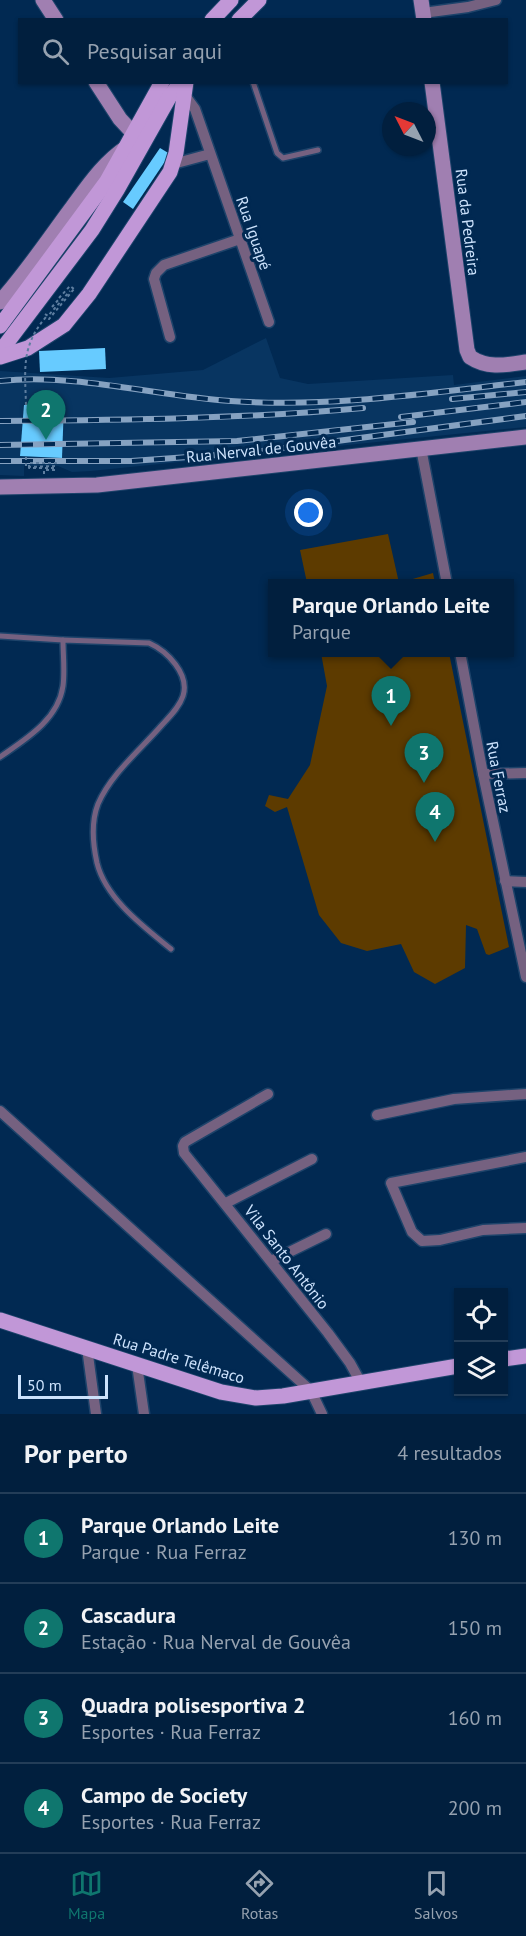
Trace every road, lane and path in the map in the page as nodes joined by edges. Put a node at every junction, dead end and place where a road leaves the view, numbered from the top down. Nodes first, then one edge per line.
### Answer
1 (43, 0) edge
2 (231, 0) edge
3 (259, 0) edge
4 (496, 0) edge
5 (423, 11) edge
6 (55, 18) edge
7 (214, 18) edge
8 (241, 18) edge
9 (97, 84) edge
10 (161, 84) edge
11 (255, 84) edge
12 (432, 84) edge
13 (184, 86) edge
14 (130, 140) junction
15 (318, 150) dead end
16 (210, 154) junction
17 (173, 164) junction
18 (240, 238) junction
19 (71, 287) junction
20 (0, 302) edge
21 (45, 314) dead end
22 (40, 321) dead end
23 (269, 322) dead end
24 (0, 326) edge
25 (170, 337) dead end
26 (0, 352) edge
27 (0, 357) edge
28 (526, 362) edge
29 (26, 405) dead end
30 (526, 437) edge
31 (421, 448) junction
32 (26, 457) dead end
33 (44, 470) dead end
34 (0, 487) edge
35 (446, 579) edge
36 (0, 636) edge
37 (63, 640) junction
38 (461, 657) edge
39 (0, 757) edge
40 (526, 773) edge
41 (483, 774) junction
42 (506, 881) junction
43 (526, 882) edge
44 (171, 949) dead end
45 (524, 964) edge
46 (526, 977) edge
47 (268, 1094) dead end
48 (526, 1094) edge
49 (0, 1111) edge
50 (377, 1116) dead end
51 (526, 1157) edge
52 (312, 1159) dead end
53 (226, 1203) junction
54 (526, 1228) edge
55 (326, 1234) dead end
56 (271, 1261) junction
57 (0, 1320) edge
58 (87, 1348) junction
59 (526, 1356) edge
60 (508, 1358) edge
61 (137, 1365) junction
62 (454, 1367) edge
63 (361, 1383) junction
64 (311, 1391) junction
65 (96, 1414) edge
66 (144, 1414) edge
67 (322, 1414) edge

1 - 6 main road
2 - 7 main road
3 - 8 main road
4 - 5 street
9 - 14 main road
10 - 14 main road
11 - 15 lane
12 - 28 main road, Rua da Pedreira
13 - 16 street, Rua Iguapé
13 - 17 main road
13 - 26 main road
14 - 20 main road
14 - 24 main road
16 - 17 street
16 - 18 street, Rua Iguapé
17 - 27 main road
18 - 23 street, Rua Iguapé
18 - 25 street
19 - 21 path, bridge
19 - 22 path
19 - 29 path, bridge
30 - 31 main road, Rua Nerval de Gouvêa
31 - 34 main road, Rua Nerval de Gouvêa
31 - 35 street
32 - 33 path, bridge
36 - 37 lane
37 - 39 lane
37 - 44 lane
38 - 41 street, Rua Ferraz
40 - 41 street
41 - 42 street, Rua Ferraz
42 - 43 street
42 - 45 street, Rua Ferraz
45 - 46 street, Rua Ferraz
47 - 53 street, Vila Santo Antônio
48 - 50 street
49 - 64 street
51 - 54 street
52 - 53 street
53 - 56 street, Vila Santo Antônio
55 - 56 street
56 - 63 street, Vila Santo Antônio
57 - 58 main road, Rua Padre Telêmaco
58 - 61 main road, Rua Padre Telêmaco
58 - 65 street
59 - 60 main road
61 - 64 main road, Rua Padre Telêmaco
61 - 66 street
62 - 63 main road, Rua Padre Telêmaco
63 - 64 main road, Rua Padre Telêmaco
64 - 67 street

